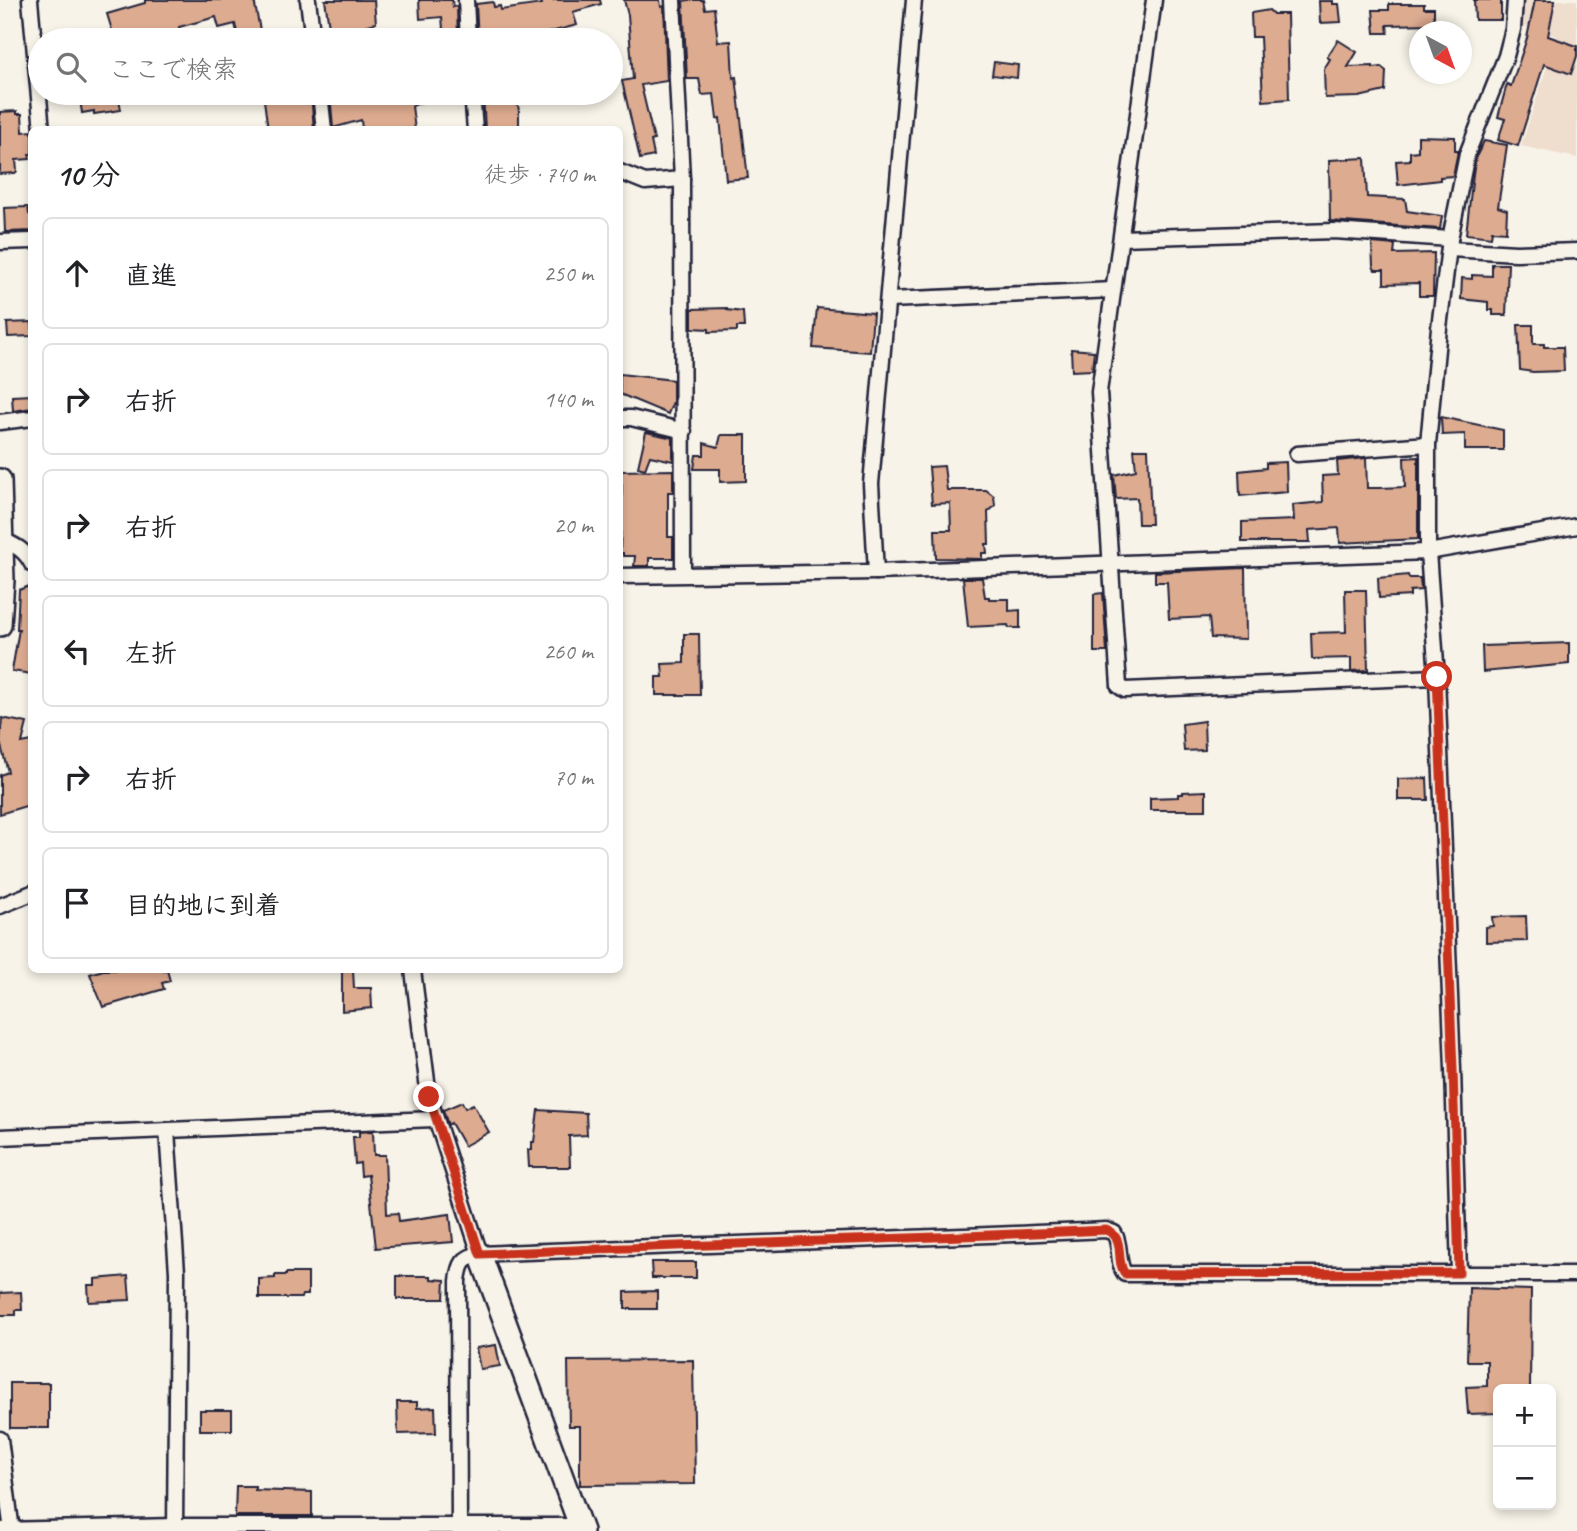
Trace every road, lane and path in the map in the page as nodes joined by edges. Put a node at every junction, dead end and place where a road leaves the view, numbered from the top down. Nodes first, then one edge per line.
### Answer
1 (30, 0) edge
2 (309, 0) edge
3 (466, 0) edge
4 (673, 0) edge
5 (914, 0) edge
6 (1154, 0) edge
7 (1515, 0) edge
8 (33, 28) edge
9 (312, 28) edge
10 (467, 28) edge
11 (40, 105) edge
12 (321, 105) edge
13 (473, 105) edge
14 (42, 126) edge
15 (324, 126) edge
16 (475, 126) edge
17 (623, 173) edge
18 (682, 178) junction
19 (1121, 238) junction
20 (28, 241) edge
21 (0, 242) edge
22 (1450, 244) junction
23 (1577, 251) edge
24 (1113, 290) junction
25 (889, 300) junction
26 (28, 418) edge
27 (623, 418) edge
28 (0, 422) edge
29 (684, 431) junction
30 (1429, 444) junction
31 (1297, 454) dead end
32 (0, 480) edge
33 (1577, 526) edge
34 (2, 551) edge
35 (1429, 552) junction
36 (28, 556) edge
37 (1110, 562) junction
38 (876, 572) junction
39 (683, 574) junction
40 (623, 576) edge
41 (0, 625) edge
42 (1437, 677) junction
43 (28, 895) edge
44 (0, 906) edge
45 (412, 973) edge
46 (434, 1119) junction
47 (167, 1132) junction
48 (0, 1138) edge
49 (480, 1254) junction
50 (1459, 1273) junction
51 (1577, 1274) edge
52 (0, 1438) edge
53 (3, 1488) edge
54 (175, 1528) edge
55 (581, 1528) edge
56 (459, 1529) edge
57 (8, 1530) edge

1 - 8 street
2 - 9 street
3 - 10 street
4 - 18 street
5 - 25 street
6 - 19 street
7 - 22 street
11 - 14 street
12 - 15 street
13 - 16 street
17 - 18 street
18 - 29 street
19 - 22 street
19 - 24 street
20 - 21 street
22 - 23 street
22 - 30 street
24 - 25 street
24 - 37 street
25 - 38 street
26 - 28 street
27 - 29 street
29 - 39 street
30 - 31 street
30 - 35 street
32 - 34 street
33 - 35 street
34 - 36 street
34 - 41 street
35 - 37 street
35 - 42 street
37 - 38 street
37 - 42 street
38 - 39 street
39 - 40 street
42 - 50 street
43 - 44 street
45 - 46 street
46 - 47 street
46 - 49 street
47 - 48 street
47 - 54 street
49 - 50 street
49 - 55 street
49 - 56 street
50 - 51 street
52 - 53 street
53 - 57 street
54 - 56 street
54 - 57 street
55 - 56 street

